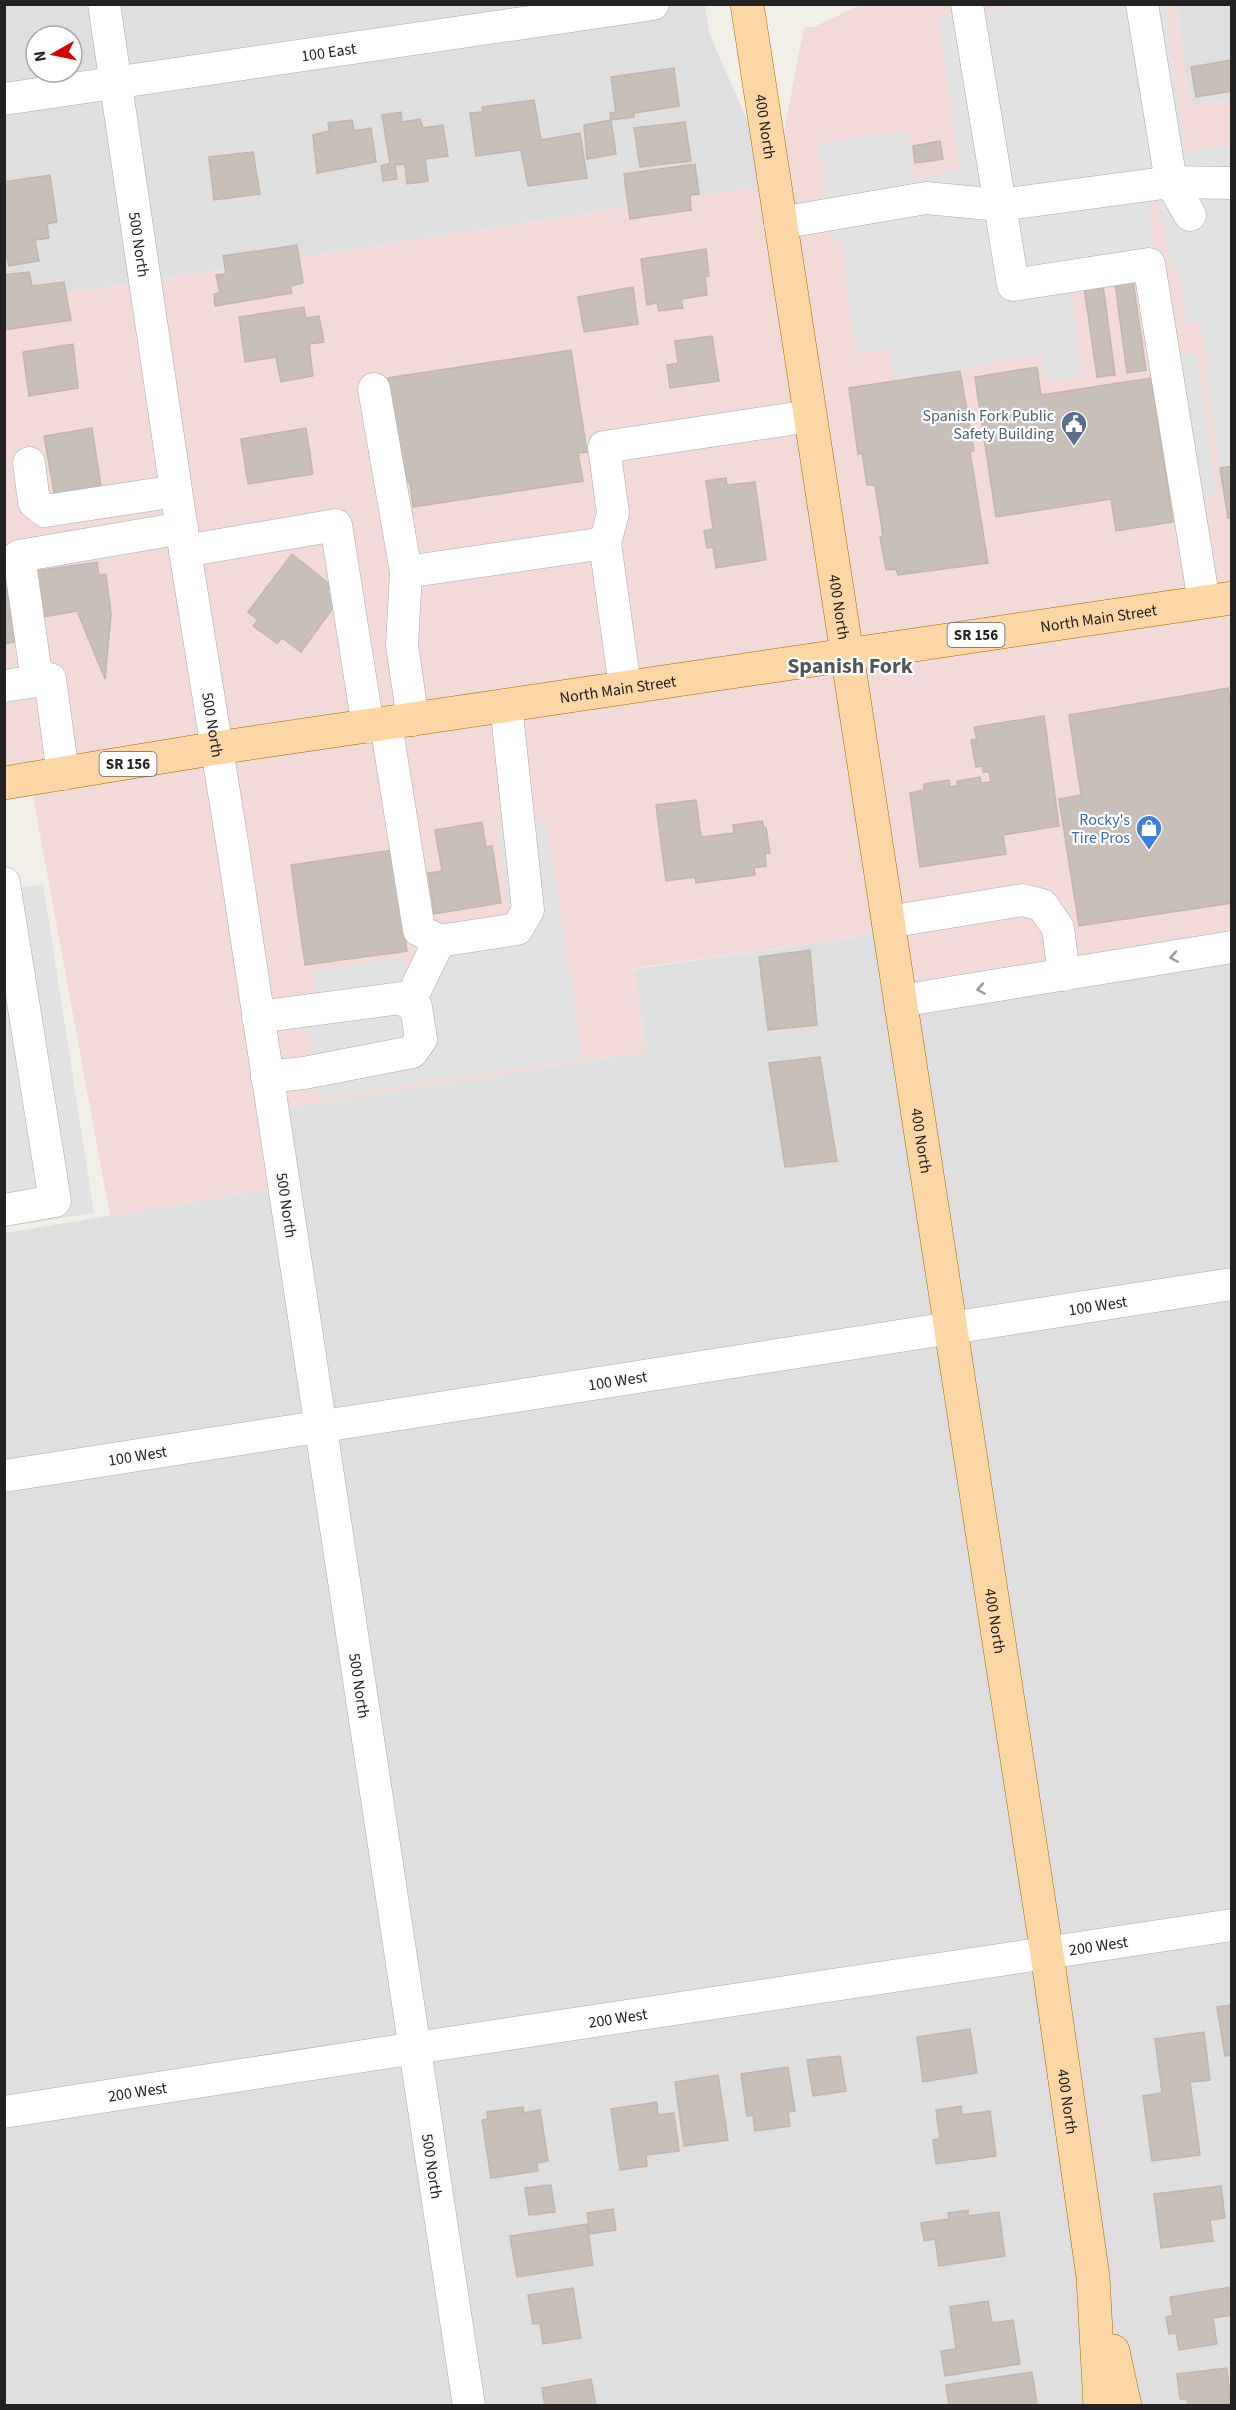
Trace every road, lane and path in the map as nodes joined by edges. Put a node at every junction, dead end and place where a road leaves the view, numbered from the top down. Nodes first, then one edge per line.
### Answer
1 (104, 4) edge
2 (653, 4) edge
3 (747, 4) edge
4 (967, 4) edge
5 (1142, 4) edge
6 (117, 83) junction
7 (4, 99) edge
8 (1171, 182) junction
9 (1232, 183) edge
10 (1000, 205) junction
11 (1190, 215) dead end
12 (780, 224) junction
13 (374, 389) dead end
14 (810, 416) junction
15 (30, 463) dead end
16 (176, 491) junction
17 (184, 539) junction
18 (605, 543) junction
19 (406, 572) junction
20 (1218, 600) edge
21 (847, 653) junction
22 (37, 681) junction
23 (4, 686) edge
24 (625, 687) junction
25 (506, 705) junction
26 (389, 723) junction
27 (217, 748) junction
28 (63, 774) junction
29 (4, 783) edge
30 (4, 883) edge
31 (888, 922) junction
32 (439, 941) junction
33 (1232, 947) edge
34 (1064, 975) junction
35 (900, 1001) junction
36 (409, 1003) junction
37 (258, 1017) junction
38 (267, 1077) junction
39 (4, 1210) edge
40 (1232, 1284) edge
41 (950, 1328) junction
42 (320, 1426) junction
43 (4, 1476) edge
44 (1232, 1925) edge
45 (1047, 1954) junction
46 (415, 2048) junction
47 (4, 2112) edge
48 (1093, 2277) junction
49 (469, 2406) edge
50 (1100, 2406) edge
51 (1125, 2406) edge

1 - 6 street, 500 North
2 - 6 street, 100 East
3 - 12 main road, 400 North
4 - 10 street
5 - 8 street
6 - 7 street, 100 East
6 - 16 street, 500 North
8 - 9 street
8 - 10 street
8 - 11 street
10 - 12 street
10 - 20 street
12 - 14 main road, 400 North
13 - 19 street
14 - 18 street
14 - 21 main road, 400 North
15 - 16 street
16 - 17 street, 500 North
17 - 22 street
17 - 26 street
17 - 27 street, 500 North
18 - 19 street
18 - 24 street
19 - 26 street
20 - 21 main road, North Main Street / SR 156
21 - 24 main road, North Main Street / SR 156
21 - 31 main road, 400 North
22 - 23 street
22 - 28 street
24 - 25 main road, North Main Street / SR 156
25 - 26 main road, North Main Street / SR 156
25 - 32 street
26 - 27 main road, North Main Street / SR 156
26 - 32 street
27 - 28 main road, North Main Street / SR 156
27 - 37 street, 500 North
28 - 29 main road, North Main Street / SR 156
30 - 39 street
31 - 34 street
31 - 35 main road, 400 North
32 - 36 street
33 -> 34 street
34 -> 35 street
35 - 41 main road, 400 North
36 - 37 street
36 - 38 street
37 - 38 street, 500 North
38 - 42 street, 500 North
40 - 41 street, 100 West
41 - 42 street, 100 West
41 - 45 main road, 400 North
42 - 43 street, 100 West
42 - 46 street, 500 North
44 - 45 street, 200 West
45 - 46 street, 200 West
45 - 48 main road, 400 North
46 - 47 street, 200 West
46 - 49 street, 500 North
48 - 50 main road, 400 North
48 - 51 main road, 400 North

